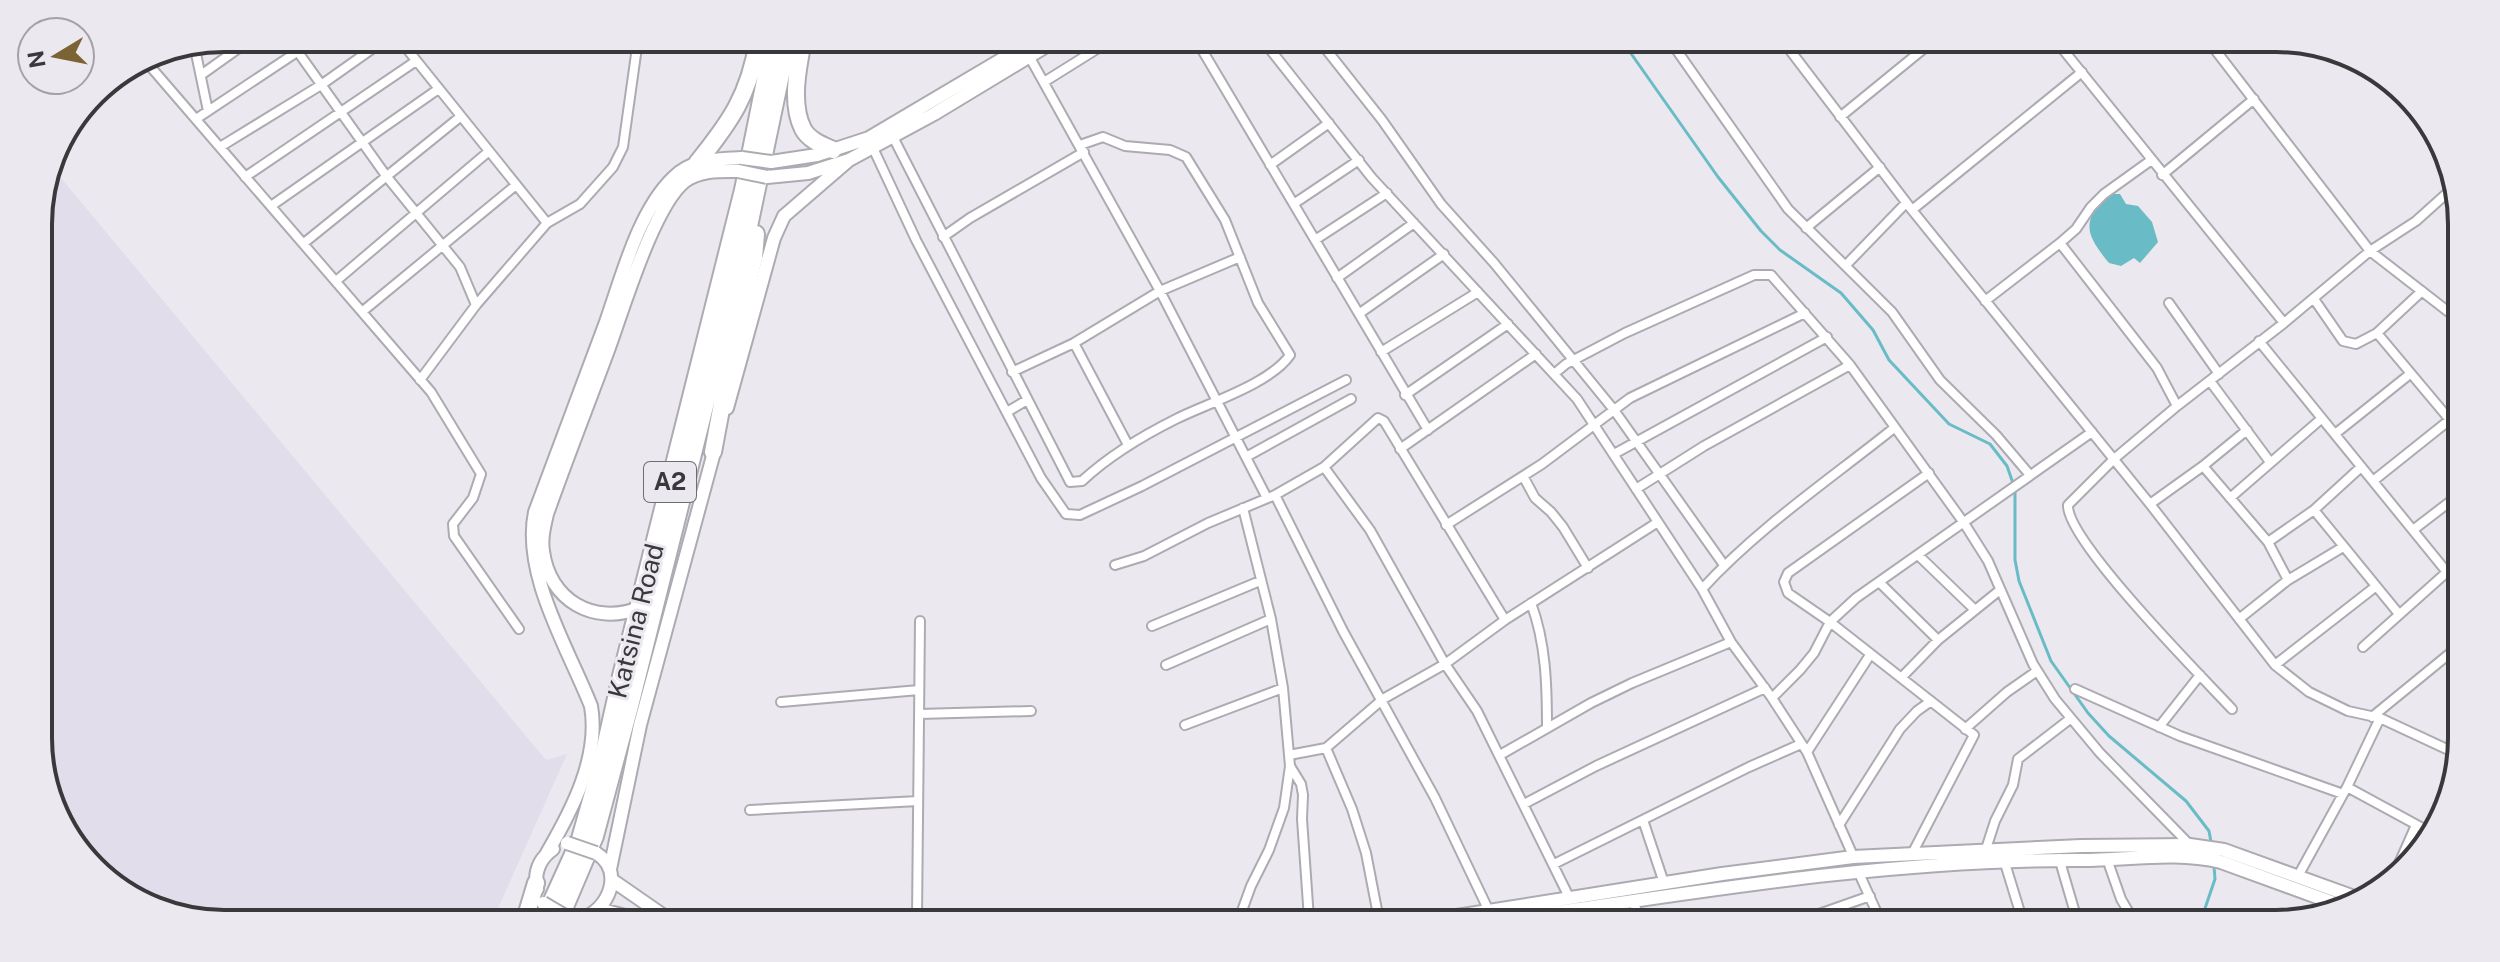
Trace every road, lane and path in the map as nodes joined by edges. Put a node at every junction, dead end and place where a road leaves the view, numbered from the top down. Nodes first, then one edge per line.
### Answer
1 (233, 52) edge
2 (296, 52) edge
3 (299, 52) edge
4 (368, 52) edge
5 (409, 52) edge
6 (636, 52) edge
7 (755, 52) edge
8 (771, 52) edge
9 (786, 52) edge
10 (801, 52) edge
11 (1014, 52) edge
12 (1036, 52) edge
13 (1092, 52) edge
14 (1203, 52) edge
15 (1272, 52) edge
16 (1328, 52) edge
17 (1678, 52) edge
18 (1791, 52) edge
19 (1920, 52) edge
20 (2065, 52) edge
21 (2217, 52) edge
22 (196, 54) edge
23 (1029, 56) junction
24 (416, 61) junction
25 (152, 68) edge
26 (2082, 72) junction
27 (201, 75) junction
28 (1044, 82) junction
29 (321, 85) junction
30 (437, 90) junction
31 (2254, 99) junction
32 (208, 111) junction
33 (341, 114) junction
34 (460, 117) junction
35 (1840, 117) junction
36 (196, 119) junction
37 (1329, 123) junction
38 (893, 137) junction
39 (362, 144) junction
40 (220, 147) junction
41 (873, 148) junction
42 (1082, 148) junction
43 (833, 150) junction
44 (488, 152) junction
45 (849, 160) junction
46 (1359, 160) junction
47 (2150, 161) junction
48 (697, 163) junction
49 (1270, 165) junction
50 (1880, 167) junction
51 (2162, 175) junction
52 (245, 177) junction
53 (387, 177) junction
54 (516, 185) junction
55 (1387, 193) junction
56 (2446, 195) edge
57 (754, 203) junction
58 (1295, 203) junction
59 (271, 206) junction
60 (1909, 207) junction
61 (416, 214) junction
62 (547, 223) junction
63 (1414, 223) junction
64 (1806, 228) junction
65 (943, 237) junction
66 (1315, 240) junction
67 (304, 243) junction
68 (2060, 243) junction
69 (442, 246) junction
70 (2370, 251) junction
71 (1444, 254) junction
72 (1240, 257) junction
73 (1846, 265) junction
74 (1337, 278) junction
75 (336, 281) junction
76 (1160, 291) junction
77 (2422, 291) junction
78 (1478, 292) junction
79 (2314, 299) junction
80 (1985, 301) junction
81 (2169, 303) dead end
82 (476, 305) junction
83 (363, 311) junction
84 (2448, 311) edge
85 (1360, 313) junction
86 (1805, 313) junction
87 (2284, 323) junction
88 (1508, 324) junction
89 (2377, 333) junction
90 (1827, 337) junction
91 (2259, 341) junction
92 (1074, 343) junction
93 (1381, 352) junction
94 (1536, 354) junction
95 (1575, 359) junction
96 (1850, 365) junction
97 (1012, 372) junction
98 (1554, 374) junction
99 (2219, 374) junction
100 (2410, 374) junction
101 (420, 380) junction
102 (1346, 380) dead end
103 (2210, 381) junction
104 (1405, 395) junction
105 (1351, 399) dead end
106 (1027, 400) junction
107 (1215, 401) junction
108 (2177, 406) junction
109 (1614, 410) junction
110 (2448, 411) edge
111 (1007, 412) junction
112 (2321, 419) junction
113 (2448, 422) edge
114 (1595, 425) junction
115 (1894, 428) junction
116 (1428, 430) junction
117 (2247, 430) junction
118 (2092, 432) junction
119 (2335, 434) junction
120 (1234, 437) junction
121 (1637, 441) junction
122 (1128, 445) junction
123 (1400, 449) junction
124 (713, 452) junction
125 (1614, 454) junction
126 (1246, 457) junction
127 (2114, 459) junction
128 (2270, 462) junction
129 (2203, 466) junction
130 (1324, 467) junction
131 (2361, 467) junction
132 (1929, 473) junction
133 (1658, 474) junction
134 (2030, 475) junction
135 (1523, 476) junction
136 (2373, 481) junction
137 (1636, 489) junction
138 (1271, 496) junction
139 (2230, 498) junction
140 (2448, 503) edge
141 (2150, 504) junction
142 (1243, 508) junction
143 (2314, 510) junction
144 (1658, 522) junction
145 (1964, 523) junction
146 (1446, 525) junction
147 (2413, 530) junction
148 (2268, 542) junction
149 (2343, 547) junction
150 (1918, 555) junction
151 (1115, 565) dead end
152 (1724, 565) junction
153 (1588, 568) junction
154 (2447, 572) joint
155 (2288, 580) junction
156 (1260, 581) junction
157 (1879, 582) junction
158 (2375, 587) junction
159 (1702, 589) junction
160 (2000, 590) junction
161 (1531, 603) junction
162 (639, 608) junction
163 (1974, 609) junction
164 (2399, 614) junction
165 (1271, 619) junction
166 (2239, 619) junction
167 (1505, 620) junction
168 (920, 621) dead end
169 (1830, 622) junction
170 (1152, 626) dead end
171 (519, 629) dead end
172 (1938, 640) junction
173 (1731, 642) junction
174 (2363, 647) dead end
175 (1870, 655) junction
176 (2448, 655) edge
177 (1445, 664) junction
178 (1166, 665) dead end
179 (2275, 665) junction
180 (2037, 671) junction
181 (2200, 675) junction
182 (1901, 678) junction
183 (1283, 688) junction
184 (1765, 688) junction
185 (2075, 689) dead end
186 (919, 690) junction
187 (1772, 698) junction
188 (1383, 699) junction
189 (1931, 701) junction
190 (781, 702) dead end
191 (2232, 709) dead end
192 (1031, 711) dead end
193 (919, 714) junction
194 (2375, 718) junction
195 (2070, 719) junction
196 (1185, 725) dead end
197 (2159, 727) junction
198 (1547, 728) junction
199 (1965, 729) junction
200 (1326, 748) junction
201 (1804, 748) junction
202 (2448, 749) edge
203 (1289, 755) junction
204 (1500, 755) junction
205 (1290, 766) junction
206 (2345, 791) junction
207 (918, 801) junction
208 (1524, 804) junction
209 (750, 810) dead end
210 (1282, 816) junction
211 (1302, 819) junction
212 (1643, 820) junction
213 (1839, 825) junction
214 (2416, 825) junction
215 (2422, 828) edge
216 (2190, 845) junction
217 (1986, 849) junction
218 (1913, 852) junction
219 (2205, 852) junction
220 (547, 853) junction
221 (2403, 854) edge
222 (2222, 856) junction
223 (1853, 857) junction
224 (2059, 858) junction
225 (2107, 859) junction
226 (2004, 860) junction
227 (1554, 864) junction
228 (1859, 872) junction
229 (611, 874) junction
230 (2298, 876) junction
231 (536, 883) junction
232 (1664, 883) junction
233 (2347, 894) edge
234 (1870, 896) junction
235 (1570, 899) junction
236 (1632, 900) junction
237 (2326, 903) edge
238 (1488, 909) junction
239 (528, 910) edge
240 (544, 910) edge
241 (565, 910) edge
242 (596, 910) edge
243 (656, 910) edge
244 (917, 910) edge
245 (1243, 910) edge
246 (1308, 910) edge
247 (1377, 910) edge
248 (1483, 910) edge
249 (1585, 910) edge
250 (1637, 910) edge
251 (1830, 910) edge
252 (1876, 910) edge
253 (2018, 910) edge
254 (2074, 910) edge
255 (2127, 910) edge

1 - 27 street
2 - 32 street
3 - 29 street
4 - 29 street
5 - 24 street
6 - 62 street
7 - 48 highway
8 - 162 highway, Katsina Road / A2
9 - 57 highway, Katsina Road / A2
10 - 43 highway
11 - 43 main road
12 - 23 main road
13 - 28 street
14 - 49 street
15 - 37 street
16 - 95 street
17 - 64 street
18 - 35 street
19 - 35 street
20 - 26 street
21 - 31 street
22 - 27 street
23 - 28 street
23 - 38 main road
24 - 30 street
24 - 33 street
25 - 36 street
26 - 47 street
26 - 60 street
27 - 32 street
28 - 42 street
29 - 33 street
29 - 40 street
30 - 34 street
30 - 39 street
31 - 51 street
31 - 70 street
32 - 36 street
33 - 39 street
33 - 52 street
34 - 44 street
34 - 53 street
35 - 50 street
36 - 40 street
37 - 46 street
37 - 49 street
38 - 41 main road
38 - 65 street
39 - 53 street
39 - 59 street
40 - 52 street
41 - 45 main road
41 - 111 street
42 - 65 street
42 - 72 street
42 - 76 street
43 - 48 main road, bridge
44 - 54 street
44 - 61 street
45 - 124 main road
45 - 162 main road, bridge
46 - 55 street
46 - 58 street
47 - 51 street
47 - 68 street
48 - 220 main road
49 - 58 street
50 - 60 street
50 - 64 street
51 - 87 street
52 - 59 street
53 - 61 street
53 - 67 street
54 - 62 street
54 - 69 street
55 - 63 street
55 - 66 street
56 - 70 street
57 - 124 highway
57 - 241 highway, Katsina Road / A2
58 - 66 street
59 - 67 street
60 - 73 street
60 - 80 street
61 - 69 street
61 - 75 street
62 - 82 street
63 - 71 street
63 - 74 street
64 - 73 street
65 - 97 street
66 - 74 street
67 - 75 street
68 - 80 street
68 - 108 street
69 - 82 street
69 - 83 street
70 - 77 street
70 - 79 street
71 - 78 street
71 - 85 street
72 - 76 street
72 - 107 street
73 - 134 street
74 - 85 street
75 - 83 street
76 - 92 street
76 - 107 street
77 - 84 street
77 - 89 street
78 - 88 street
78 - 93 street
79 - 87 street
79 - 89 street
80 - 118 street
81 - 99 street
82 - 101 street
83 - 101 street
85 - 93 street
86 - 90 street
86 - 95 street
86 - 109 street
87 - 91 street
88 - 94 street
88 - 104 street
89 - 100 street
90 - 96 street
90 - 121 street
91 - 99 street
91 - 112 street
92 - 97 street
92 - 122 street
93 - 104 street
94 - 98 street
94 - 116 street
95 - 98 street
95 - 109 street
96 - 115 street
96 - 133 street
97 - 106 street
98 - 114 street
99 - 103 street
100 - 110 street
100 - 119 street
101 - 171 street
102 - 120 street
103 - 108 street
103 - 117 street
104 - 116 street
105 - 126 street
106 - 111 street
106 - 122 street
107 - 120 street
107 - 122 street
108 - 127 street
109 - 114 street
109 - 121 street
111 - 120 street
112 - 119 street
112 - 128 street
113 - 136 street
114 - 125 street
114 - 135 street
115 - 132 street
115 - 152 street
116 - 123 street
117 - 128 street
117 - 129 street
118 - 127 street
118 - 134 street
119 - 131 street
120 - 126 street
121 - 125 street
121 - 133 street
123 - 130 street
123 - 146 street
124 - 229 main road
125 - 137 street
126 - 138 street
127 - 141 street
127 - 181 street
128 - 139 street
129 - 139 street
129 - 141 street
130 - 138 street
130 - 177 street
131 - 136 street
131 - 143 street
132 - 145 street
132 - 169 street
133 - 137 street
133 - 152 street
134 - 145 street
135 - 146 street
135 - 153 street
136 - 147 street
137 - 144 street
138 - 142 street
138 - 188 street
139 - 148 street
140 - 147 street
141 - 166 street
142 - 151 street
142 - 156 street
143 - 148 street
143 - 149 street
144 - 153 street
144 - 159 street
145 - 150 street
145 - 160 street
146 - 167 street
147 - 154 street
148 - 155 street
149 - 155 street
149 - 158 street
150 - 157 street
150 - 163 street
152 - 159 street
153 - 161 street
154 - 164 street
155 - 166 street
156 - 165 street
156 - 170 street
157 - 169 street
157 - 172 street
158 - 164 street
158 - 179 street
159 - 173 street
160 - 163 street
160 - 180 street
161 - 167 street
161 - 198 street
162 - 240 highway, Katsina Road / A2
163 - 172 street
164 - 174 street
165 - 178 street
165 - 183 street
166 - 179 street
167 - 177 street
168 - 186 street
169 - 175 street
169 - 187 street
172 - 182 street
173 - 184 street
173 - 198 street
175 - 182 street
175 - 201 street
176 - 194 street
177 - 188 street
177 - 204 street
179 - 194 street
180 - 195 street
180 - 199 street
181 - 191 street
181 - 197 street
182 - 189 street
183 - 196 street
183 - 203 street
184 - 187 street
184 - 208 street
185 - 197 street
186 - 190 street
186 - 193 street
187 - 201 street
188 - 200 street
188 - 238 street
189 - 199 street
189 - 213 street
192 - 193 street
193 - 207 street
194 - 202 street
194 - 206 street
195 - 216 street
195 - 217 street
197 - 206 street
198 - 204 street
199 - 218 street
200 - 203 street
200 - 247 street
201 - 212 street
201 - 213 street
203 - 205 street
204 - 208 street
205 - 210 street
205 - 211 street
206 - 214 street
206 - 230 street
207 - 209 street
207 - 244 street
208 - 227 street
210 - 211 street
210 - 245 street
211 - 246 street
212 - 227 street
212 - 232 street
213 - 223 street
214 - 215 street
214 - 221 street
216 - 217 main road
216 - 219 main road
217 - 218 main road
218 - 223 main road
219 - 222 main road
219 - 225 main road
220 - 229 main road, bridge
220 - 231 main road
222 - 230 main road
222 - 237 main road
223 - 228 street
223 - 232 main road
224 - 225 main road
224 - 226 main road
224 - 254 street
225 - 255 street
226 - 228 main road
226 - 253 street
227 - 235 street
228 - 234 street
228 - 236 main road
229 - 242 main road
229 - 243 main road
230 - 233 main road
231 - 239 highway
231 - 240 main road
232 - 235 main road
234 - 251 street
234 - 252 street
235 - 238 main road
236 - 249 main road
236 - 250 street
238 - 248 main road

